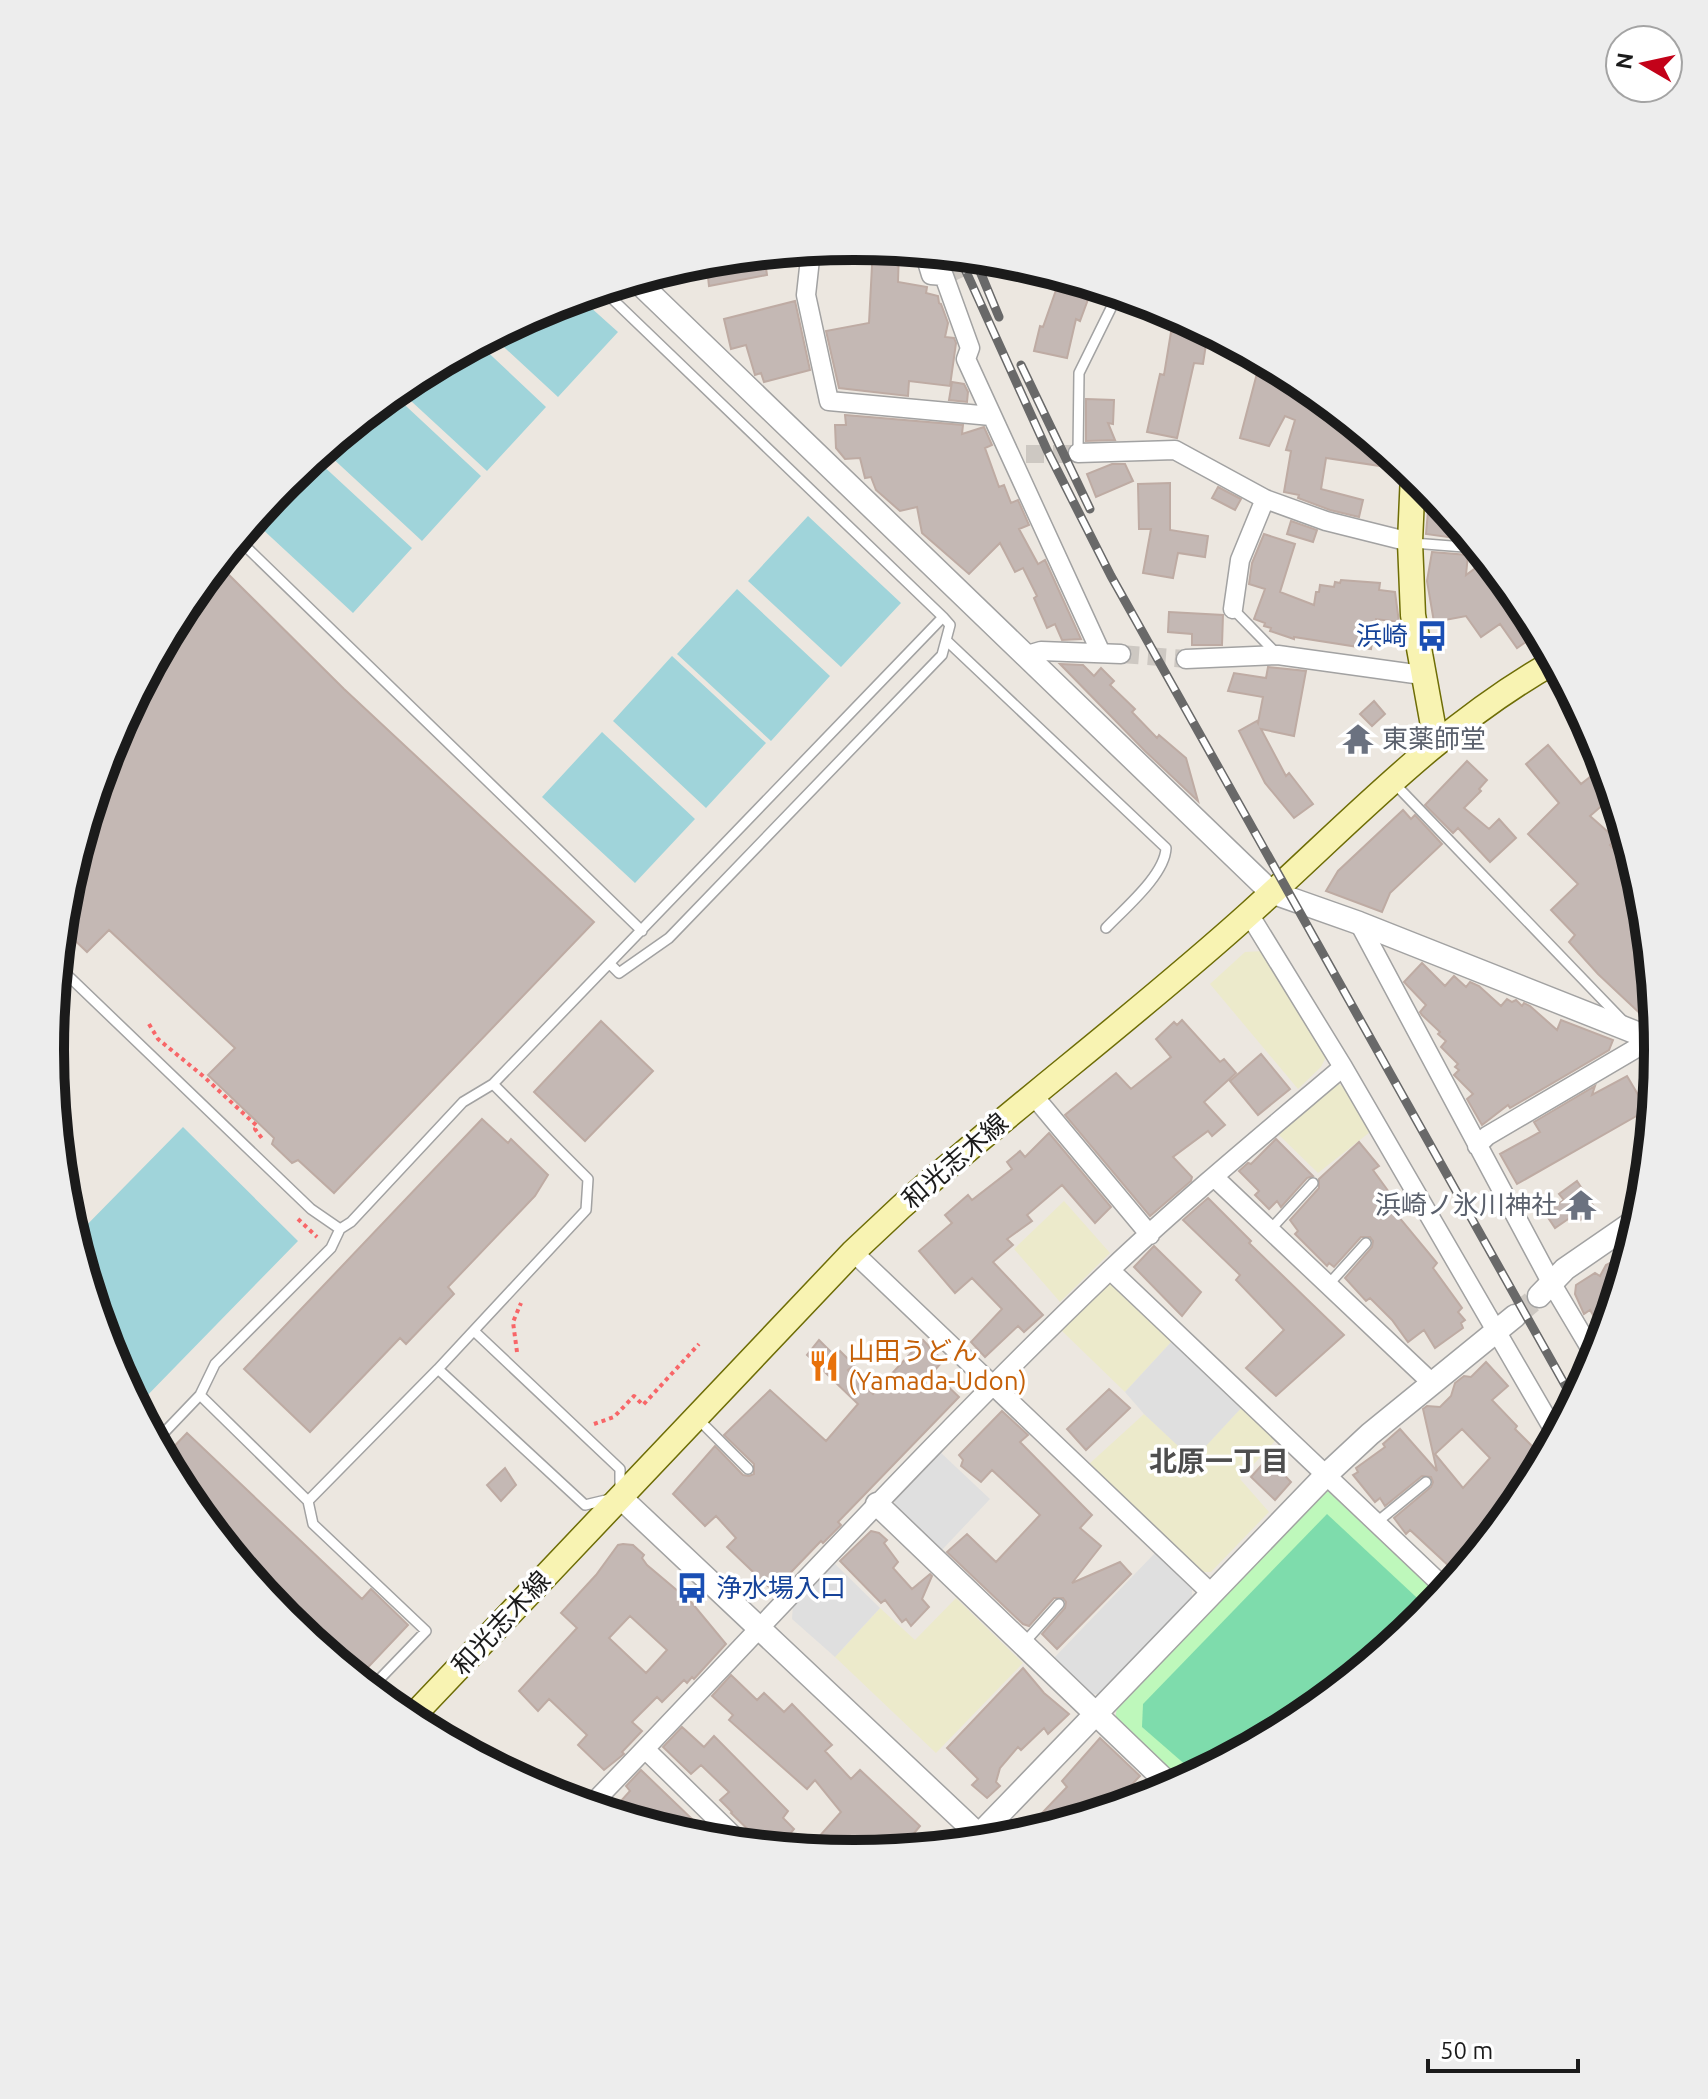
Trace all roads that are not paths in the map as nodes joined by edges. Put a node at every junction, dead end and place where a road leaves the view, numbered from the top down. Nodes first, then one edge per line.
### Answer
1 (810, 261) edge
2 (927, 263) edge
3 (644, 288) edge
4 (611, 298) edge
5 (1113, 303) edge
6 (991, 416) junction
7 (1076, 453) joint
8 (1412, 490) edge
9 (1265, 499) junction
10 (1410, 542) junction
11 (246, 546) edge
12 (1463, 547) edge
13 (1233, 609) joint
14 (943, 617) junction
15 (946, 640) junction
16 (1101, 653) junction
17 (1121, 654) tunnel mouth
18 (1278, 655) junction
19 (1024, 656) junction
20 (1186, 659) tunnel mouth
21 (1545, 668) edge
22 (1422, 675) junction
23 (1436, 742) junction
24 (1391, 781) junction
25 (1271, 892) junction
26 (1249, 914) junction
27 (1359, 923) junction
28 (1106, 928) dead end
29 (642, 931) junction
30 (610, 964) junction
31 (68, 976) edge
32 (1626, 1029) junction
33 (1643, 1035) edge
34 (1644, 1045) edge
35 (1343, 1067) junction
36 (493, 1084) junction
37 (1033, 1095) junction
38 (1477, 1146) junction
39 (1214, 1177) junction
40 (1313, 1183) dead end
41 (340, 1229) junction
42 (1623, 1229) edge
43 (1270, 1230) junction
44 (1150, 1235) junction
45 (1366, 1243) dead end
46 (853, 1252) junction
47 (1110, 1270) junction
48 (1328, 1285) junction
49 (1546, 1290) junction
50 (1515, 1316) tunnel mouth
51 (474, 1331) junction
52 (1496, 1333) junction
53 (1587, 1345) edge
54 (438, 1369) junction
55 (1433, 1384) junction
56 (995, 1386) junction
57 (200, 1395) junction
58 (697, 1417) junction
59 (1550, 1423) edge
60 (164, 1433) edge
61 (748, 1469) dead end
62 (1327, 1474) junction
63 (1426, 1482) dead end
64 (620, 1497) junction
65 (308, 1501) junction
66 (877, 1504) junction
67 (1377, 1522) junction
68 (1438, 1581) edge
69 (1211, 1593) junction
70 (1059, 1604) dead end
71 (760, 1627) junction
72 (1023, 1645) junction
73 (379, 1680) edge
74 (420, 1709) edge
75 (1095, 1714) junction
76 (645, 1749) junction
77 (1161, 1777) edge
78 (598, 1797) edge
79 (990, 1827) edge
80 (726, 1829) edge
81 (970, 1831) edge

1 - 6 street
2 - 6 street
3 - 19 street
4 - 14 lane
5 - 7 lane
6 - 16 street
7 - 9 street
8 - 10 main road
9 - 10 street
9 - 13 street
10 - 12 lane
10 - 22 main road
11 - 29 lane
13 - 18 lane
14 - 15 lane
14 - 29 lane
15 - 28 lane
15 - 30 lane
16 - 17 street
16 - 19 street
18 - 20 street
18 - 22 street
19 - 25 street
21 - 23 main road, 和光志木線
22 - 23 main road
23 - 24 main road, 和光志木線
24 - 25 main road, 和光志木線
24 - 32 lane
25 - 26 main road, 和光志木線
25 - 27 street
26 - 35 street
26 - 37 main road, 和光志木線
27 - 32 street
27 - 38 street
29 - 30 lane
30 - 36 lane
31 - 41 lane
32 - 33 street
34 - 38 street
35 - 39 street
35 - 52 street
36 - 41 lane
36 - 51 lane
37 - 44 street
37 - 46 main road, 和光志木線
38 - 49 street
39 - 43 street
39 - 44 street
40 - 43 lane
41 - 57 lane
42 - 49 street
43 - 48 street
44 - 47 street
45 - 48 lane
46 - 56 street
46 - 58 main road, 和光志木線
47 - 56 street
47 - 62 street
48 - 55 street
49 - 53 street
50 - 52 street
51 - 54 lane
51 - 64 lane
52 - 55 street
52 - 59 street
54 - 64 lane
54 - 65 lane
55 - 62 street
56 - 66 street
56 - 69 street
57 - 60 lane
57 - 65 lane
58 - 61 lane
58 - 64 main road, 和光志木線
62 - 67 street
62 - 69 street
63 - 67 lane
64 - 71 street
64 - 74 main road, 和光志木線
65 - 73 lane
66 - 71 street
66 - 72 street
67 - 68 street
69 - 75 street
70 - 72 lane
71 - 76 street
71 - 81 street
72 - 75 street
75 - 77 street
75 - 79 street
76 - 78 street
76 - 80 street

